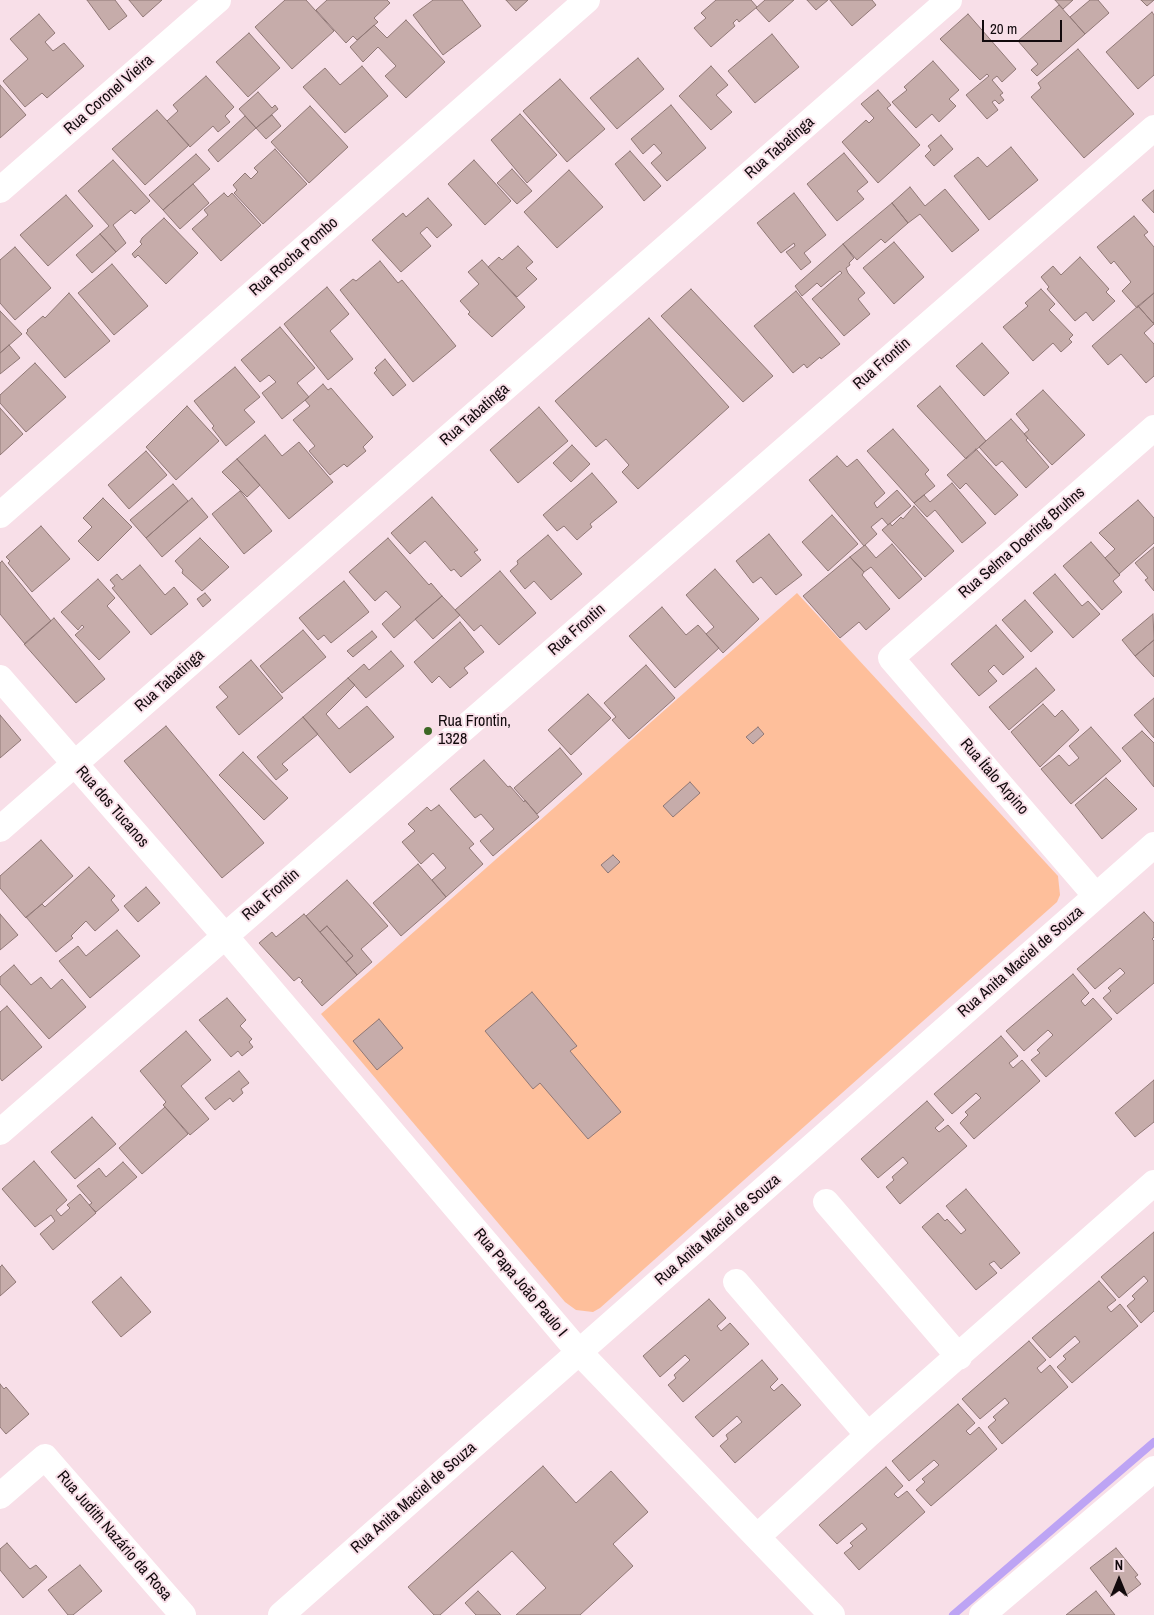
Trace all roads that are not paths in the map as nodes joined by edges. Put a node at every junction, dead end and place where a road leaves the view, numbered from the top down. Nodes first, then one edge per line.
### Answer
1 (218, 0) edge
2 (587, 0) edge
3 (949, 0) edge
4 (1154, 128) edge
5 (0, 190) edge
6 (1150, 441) edge
7 (0, 515) edge
8 (891, 658) joint
9 (0, 678) edge
10 (75, 764) junction
11 (0, 830) edge
12 (1154, 845) edge
13 (1096, 896) junction
14 (224, 936) junction
15 (0, 1132) edge
16 (1154, 1183) edge
17 (826, 1202) dead end
18 (736, 1282) dead end
19 (579, 1352) junction
20 (959, 1357) junction
21 (868, 1436) junction
22 (1154, 1469) edge
23 (0, 1496) edge
24 (757, 1537) junction
25 (182, 1615) edge
26 (281, 1615) edge
27 (832, 1615) edge
28 (982, 1615) edge

1 - 5 street, Rua Coronel Vieira
2 - 7 street, Rua Rocha Pombo
3 - 10 street, Rua Tabatinga
4 - 14 street, Rua Frontin
6 - 8 street, Rua Selma Doering Bruhns
8 - 13 street, Rua Ítalo Arpino
9 - 10 street, Rua dos Tucanos
10 - 11 street, Rua Tabatinga
10 - 14 street, Rua dos Tucanos
12 - 13 street, Rua Anita Maciel de Souza
13 - 19 street, Rua Anita Maciel de Souza
14 - 15 street, Rua Frontin
14 - 19 street, Rua Papa João Paulo I
16 - 20 street
17 - 20 street
18 - 21 street
19 - 24 street, Rua Papa João Paulo I
19 - 26 street, Rua Anita Maciel de Souza
20 - 21 street
21 - 24 street
22 - 28 street
23 - 25 street, Rua Judith Nazário da Rosa
24 - 27 street, Rua Papa João Paulo I

